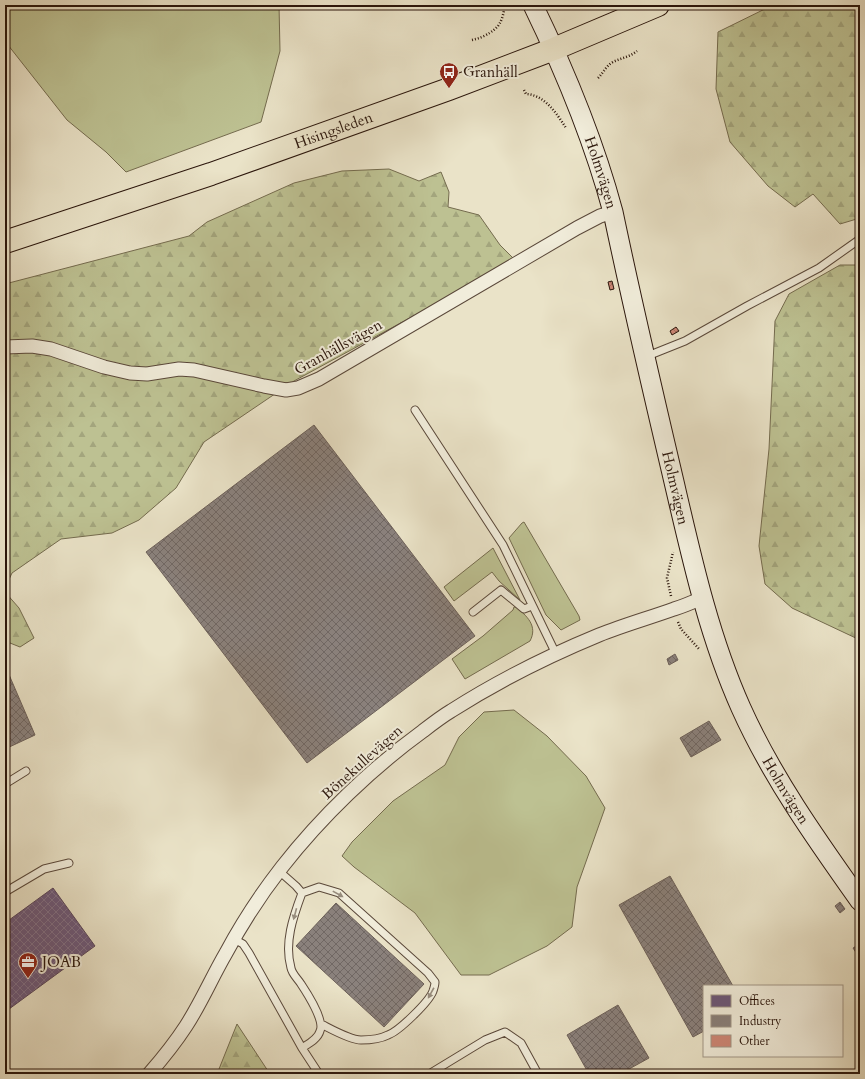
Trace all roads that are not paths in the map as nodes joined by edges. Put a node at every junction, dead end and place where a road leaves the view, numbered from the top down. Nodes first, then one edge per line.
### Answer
1 (533, 5) edge
2 (658, 5) edge
3 (554, 49) junction
4 (613, 212) junction
5 (860, 239) edge
6 (5, 242) edge
7 (5, 347) edge
8 (645, 357) junction
9 (415, 410) dead end
10 (702, 598) junction
11 (532, 606) junction
12 (473, 612) dead end
13 (556, 654) junction
14 (26, 771) dead end
15 (5, 784) edge
16 (69, 862) dead end
17 (279, 871) junction
18 (5, 892) edge
19 (302, 893) junction
20 (860, 900) edge
21 (234, 939) junction
22 (321, 1024) junction
23 (302, 1048) junction
24 (149, 1074) edge
25 (319, 1074) edge
26 (429, 1074) edge
27 (538, 1074) edge

1 - 3 street, Holmvägen
2 - 3 highway, Hisingsleden
3 - 4 street, Holmvägen
3 - 6 highway, Hisingsleden
4 - 7 street, Granhällsvägen
4 - 8 street, Holmvägen
5 - 8 lane
8 - 10 street, Holmvägen
9 - 11 lane
10 - 13 street, Bönekullevägen
10 - 20 street, Holmvägen
11 - 12 lane
11 - 13 lane
13 - 17 street, Bönekullevägen
14 - 15 lane
16 - 18 lane
17 - 19 lane
17 - 21 street, Bönekullevägen
19 -> 22 lane
19 -> 22 lane
21 - 23 lane
21 - 24 street, Bönekullevägen
22 - 23 lane
23 - 25 lane
26 - 27 lane

